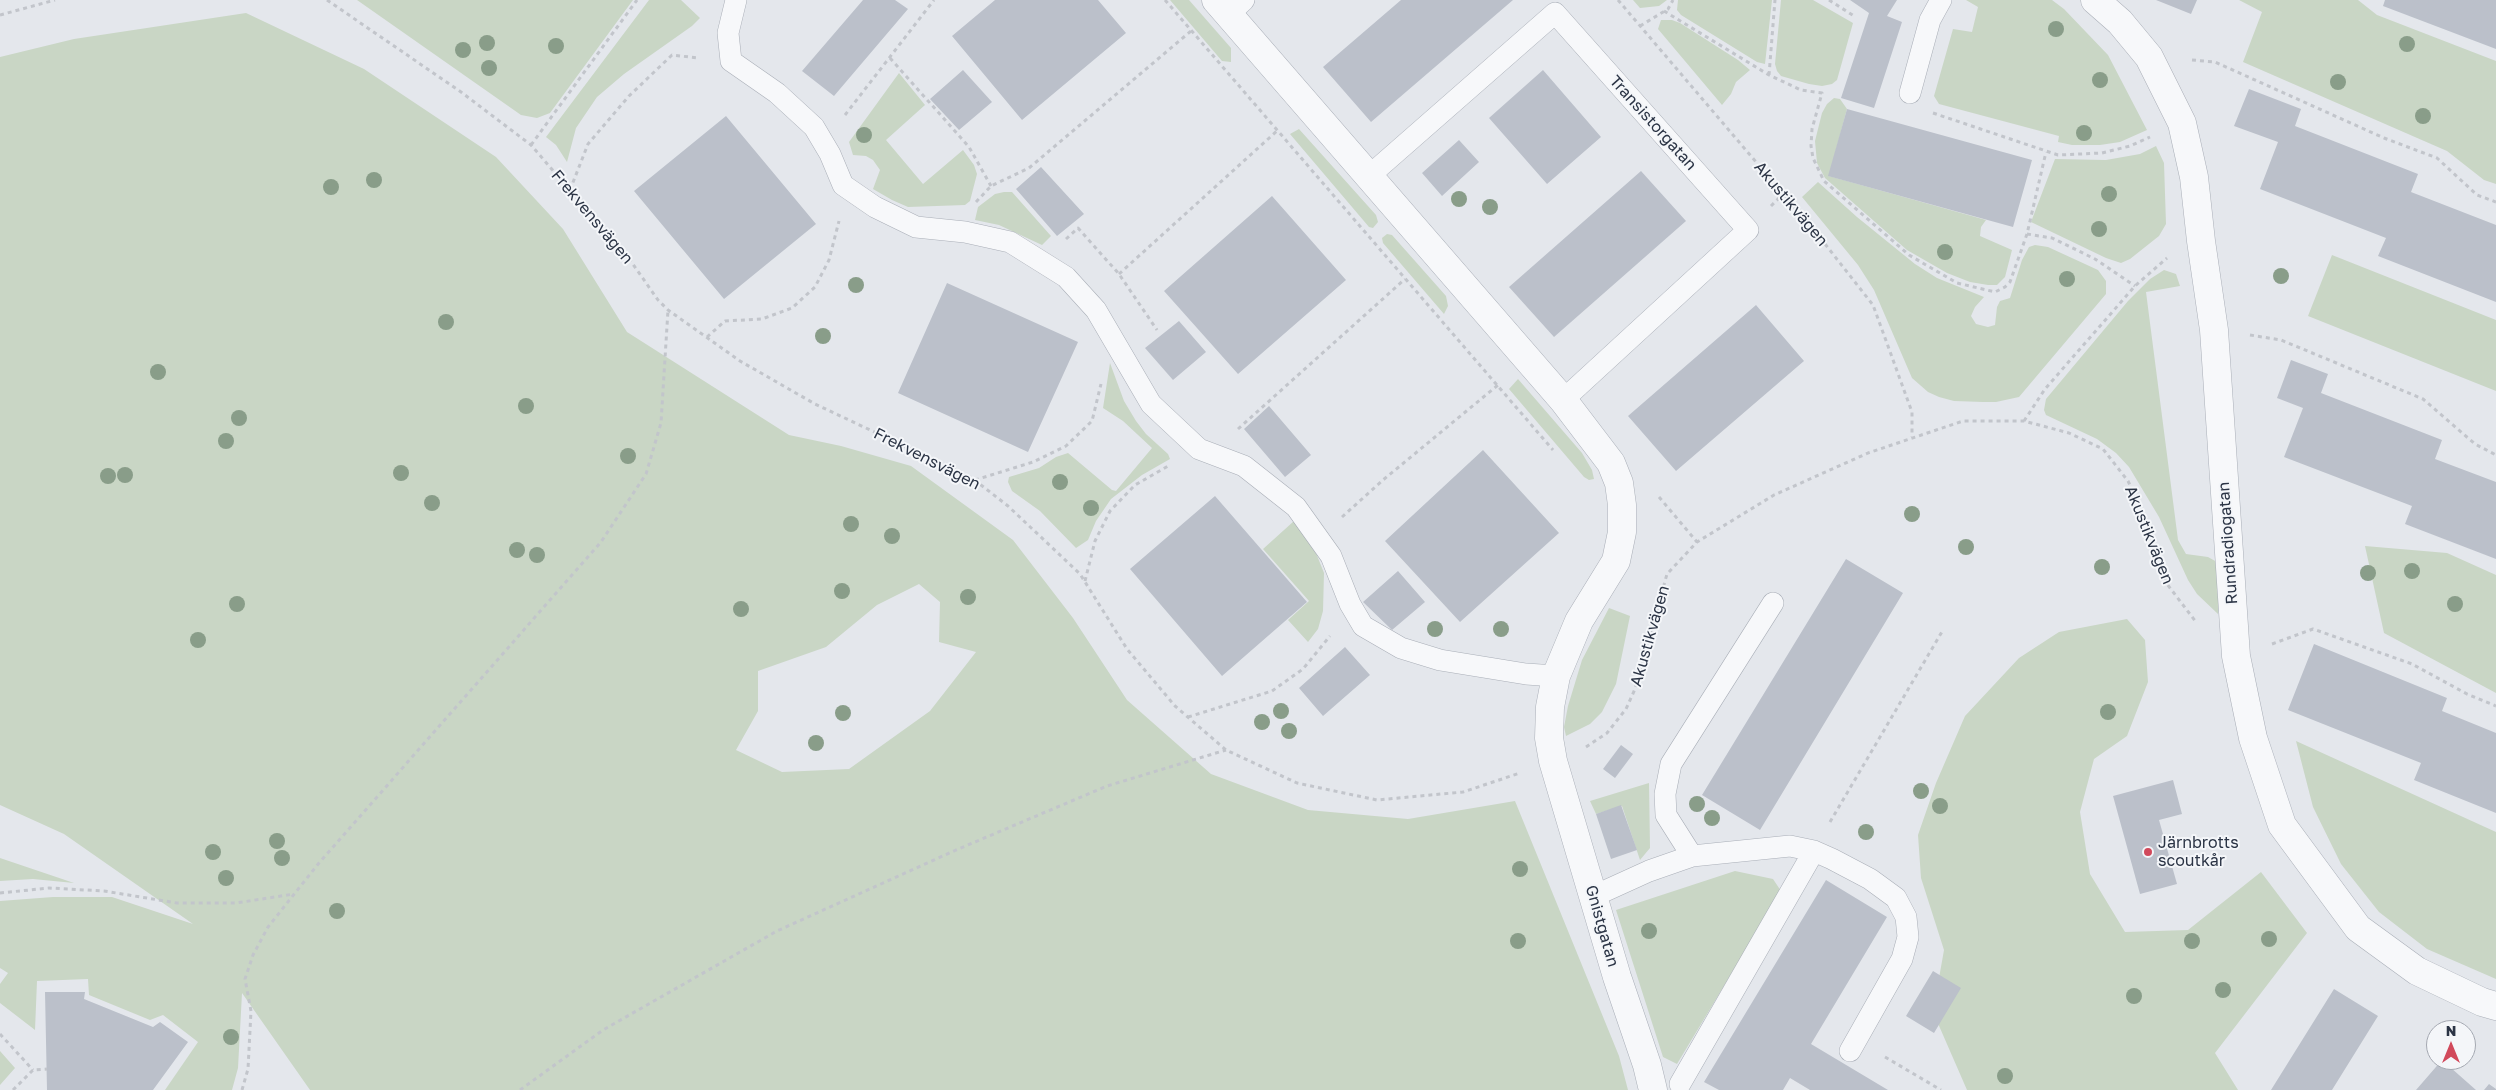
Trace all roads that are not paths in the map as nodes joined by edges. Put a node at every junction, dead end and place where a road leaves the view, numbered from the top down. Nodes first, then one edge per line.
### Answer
1 (736, 0) edge
2 (1941, 0) edge
3 (2094, 0) edge
4 (1229, 5) edge
5 (1910, 93) road end
6 (1369, 176) junction
7 (1563, 400) junction
8 (1772, 603) dead end
9 (1556, 676) junction
10 (1814, 851) junction
11 (1692, 856) junction
12 (1594, 896) junction
13 (2496, 1006) edge
14 (1853, 1046) road end
15 (1650, 1078) edge
16 (1685, 1087) edge

1 - 9 lane
2 - 5 lane
3 - 13 street, Rundradiogatan
4 - 6 street
6 - 7 street
6 - 7 lane, Transistorgatan
7 - 9 street
8 - 11 lane
9 - 12 street, Gnistgatan
10 - 11 lane
10 - 14 lane
10 - 16 lane
11 - 12 lane
12 - 15 street, Gnistgatan
15 - 16 lane

